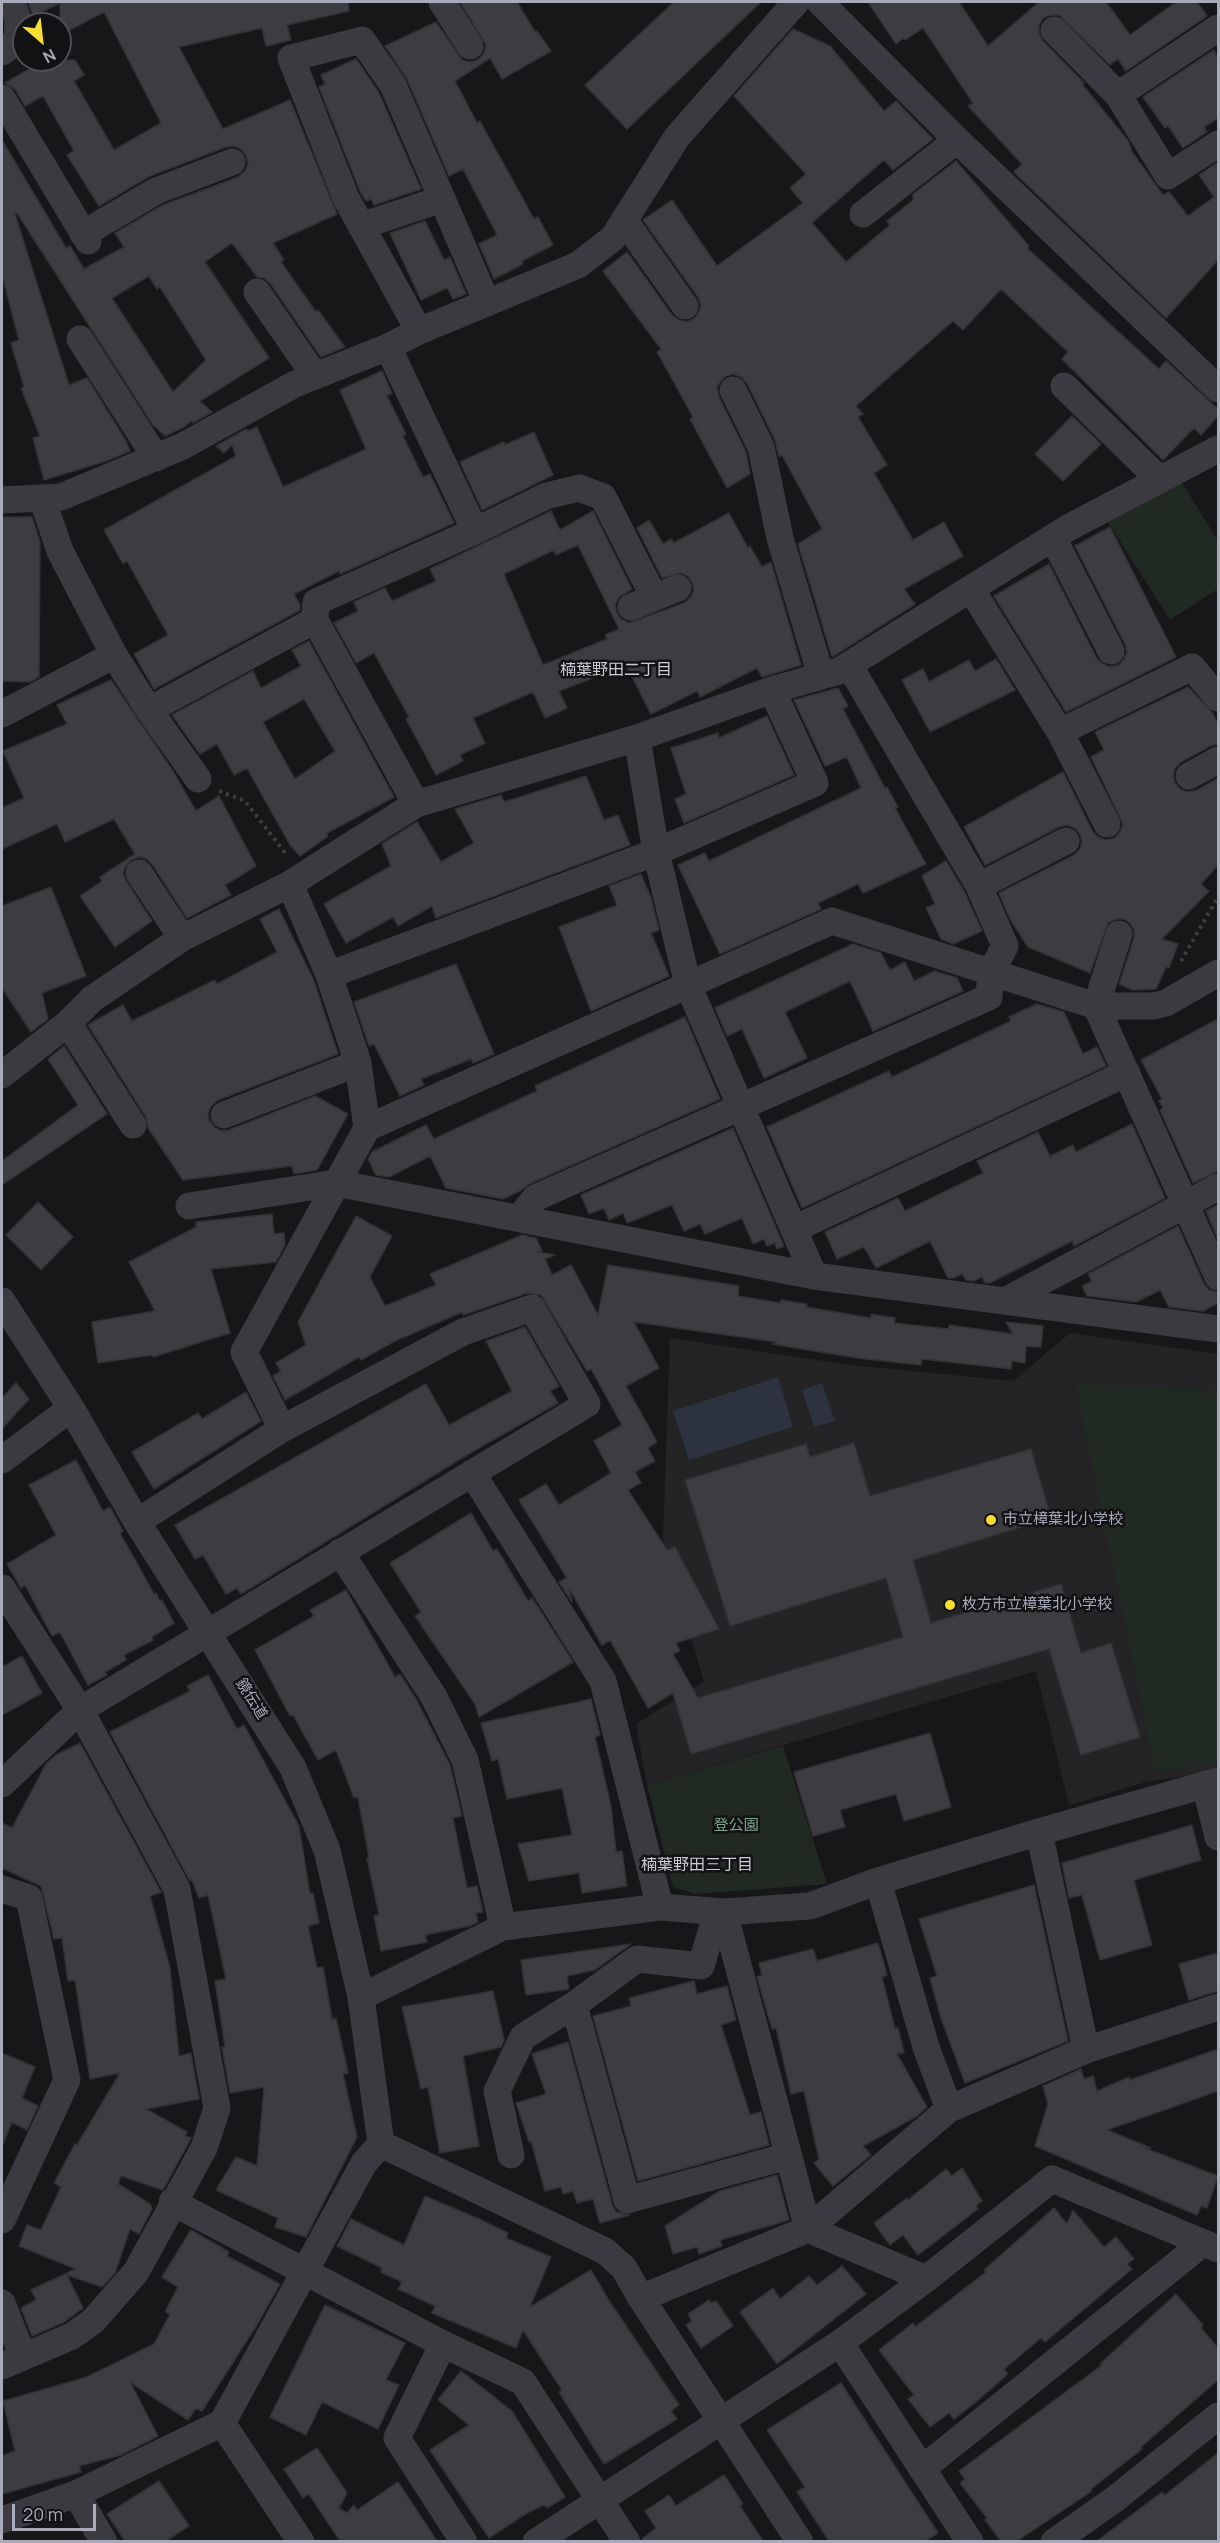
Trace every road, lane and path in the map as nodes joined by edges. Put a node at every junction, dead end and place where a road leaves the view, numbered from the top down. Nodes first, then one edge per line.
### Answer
1 (12, 2) edge
2 (442, 2) edge
3 (796, 2) edge
4 (820, 2) edge
5 (1218, 28) edge
6 (1054, 30) dead end
7 (470, 46) dead end
8 (2, 52) edge
9 (1118, 95) junction
10 (2, 98) edge
11 (957, 140) junction
12 (1218, 144) edge
13 (232, 162) dead end
14 (442, 199) junction
15 (863, 214) dead end
16 (624, 220) junction
17 (361, 226) junction
18 (257, 292) dead end
19 (487, 303) junction
20 (685, 306) dead end
21 (419, 331) junction
22 (80, 339) dead end
23 (388, 347) junction
24 (315, 376) junction
25 (1064, 386) dead end
26 (1218, 389) edge
27 (733, 390) dead end
28 (1218, 449) edge
29 (156, 458) junction
30 (1160, 480) junction
31 (42, 498) junction
32 (2, 500) edge
33 (475, 531) junction
34 (1053, 538) junction
35 (971, 589) junction
36 (654, 597) dead end
37 (315, 620) junction
38 (1111, 651) dead end
39 (114, 655) junction
40 (849, 664) junction
41 (821, 676) junction
42 (772, 690) junction
43 (1218, 698) edge
44 (149, 710) junction
45 (2, 714) edge
46 (1060, 732) junction
47 (637, 738) junction
48 (1218, 760) edge
49 (1189, 776) dead end
50 (198, 779) joint
51 (416, 804) junction
52 (1107, 824) dead end
53 (1066, 841) dead end
54 (656, 852) junction
55 (139, 873) dead end
56 (296, 879) junction
57 (979, 886) junction
58 (1218, 897) edge
59 (1119, 934) dead end
60 (182, 938) junction
61 (1178, 966) dead end
62 (991, 972) junction
63 (1218, 973) edge
64 (329, 975) junction
65 (688, 986) junction
66 (1096, 1006) junction
67 (68, 1023) junction
68 (358, 1064) junction
69 (1126, 1073) junction
70 (2, 1076) edge
71 (741, 1107) junction
72 (224, 1115) dead end
73 (133, 1125) dead end
74 (367, 1128) junction
75 (336, 1183) junction
76 (1218, 1187) edge
77 (1186, 1205) junction
78 (189, 1206) dead end
79 (520, 1217) junction
80 (794, 1229) junction
81 (814, 1276) junction
82 (1218, 1276) edge
83 (2, 1301) edge
84 (1005, 1301) junction
85 (1218, 1329) edge
86 (71, 1408) junction
87 (282, 1429) junction
88 (2, 1460) edge
89 (472, 1473) junction
90 (137, 1522) junction
91 (340, 1552) junction
92 (2, 1588) edge
93 (209, 1632) junction
94 (80, 1710) junction
95 (1212, 1783) edge
96 (2, 1785) edge
97 (1039, 1832) junction
98 (1218, 1838) edge
99 (878, 1881) junction
100 (2, 1889) edge
101 (660, 1907) junction
102 (720, 1912) junction
103 (503, 1927) junction
104 (361, 1997) junction
105 (574, 2006) junction
106 (1218, 2007) edge
107 (1086, 2050) junction
108 (949, 2109) junction
109 (381, 2144) junction
110 (511, 2156) dead end
111 (788, 2156) junction
112 (172, 2202) junction
113 (2, 2220) edge
114 (808, 2229) junction
115 (1211, 2246) edge
116 (305, 2273) junction
117 (926, 2279) junction
118 (641, 2298) junction
119 (2, 2303) edge
120 (840, 2343) junction
121 (443, 2344) junction
122 (12, 2361) edge
123 (1218, 2416) edge
124 (720, 2420) junction
125 (222, 2423) junction
126 (922, 2469) junction
127 (76, 2494) junction
128 (600, 2500) junction
129 (2, 2520) edge
130 (104, 2541) edge
131 (301, 2541) edge
132 (464, 2541) edge
133 (536, 2541) edge
134 (627, 2541) edge
135 (800, 2541) edge
136 (970, 2541) edge
137 (1054, 2541) edge

1 - 8 street
2 - 7 street
3 - 16 street
4 - 11 street
5 - 9 street
6 - 9 street
9 - 12 street
10 - 13 street
11 - 15 street
11 - 26 street
14 - 17 street
14 - 17 street
14 - 19 street
16 - 19 street
16 - 20 street
17 - 21 street
18 - 24 street
19 - 21 street
21 - 23 street
22 - 29 street
23 - 24 street
23 - 33 street
24 - 29 street
25 - 30 street
27 - 41 street
28 - 30 street
29 - 31 street
30 - 34 street
31 - 32 street
31 - 39 street
33 - 36 street
33 - 37 street
34 - 35 street
34 - 38 street
35 - 40 street
35 - 46 street
37 - 44 street
37 - 51 street
39 - 44 street
39 - 45 street
40 - 41 street
40 - 57 street
41 - 42 street
42 - 47 street
42 - 54 street
43 - 46 street
44 - 50 street
46 - 52 street
47 - 51 street
47 - 54 street
48 - 49 street
50 - 56 path
51 - 56 street
53 - 57 street
54 - 64 street
54 - 65 street
55 - 60 street
56 - 60 street
56 - 64 street
57 - 62 street
58 - 61 path
59 - 66 street
60 - 67 street
62 - 65 street
62 - 66 street
62 - 71 street
63 - 66 street
64 - 68 street
65 - 71 street
65 - 74 street
66 - 69 street
67 - 70 street
67 - 73 street
68 - 72 street
68 - 74 street
69 - 77 street
69 - 80 street
71 - 79 street
71 - 80 street
74 - 75 street
75 - 78 street
75 - 79 street
75 - 87 street
76 - 77 street
77 - 82 street
77 - 84 street
79 - 81 street
80 - 81 street
81 - 84 street
83 - 86 street, 鏡伝道
84 - 85 street
86 - 88 street
86 - 90 street, 鏡伝道
87 - 89 street
87 - 90 street
89 - 91 street
89 - 101 street
90 - 93 street, 鏡伝道
91 - 93 street
91 - 103 street
92 - 94 street
93 - 94 street
93 - 104 street, 鏡伝道
94 - 96 street
94 - 112 street
95 - 97 street
95 - 98 street
97 - 99 street
97 - 107 street
99 - 102 street
99 - 108 street
100 - 113 street
101 - 102 street
101 - 103 street
102 - 105 street
102 - 111 street
103 - 104 street
104 - 109 street, 鏡伝道
105 - 110 street
105 - 111 street
106 - 107 street
107 - 108 street
108 - 114 street
109 - 116 street
109 - 118 street
111 - 114 street
112 - 116 street
112 - 122 street
114 - 117 street
114 - 118 street
115 - 117 street
115 - 126 street
116 - 121 street
116 - 125 street
117 - 120 street
118 - 124 street
119 - 122 street
120 - 124 street
120 - 126 street
121 - 128 street
121 - 132 street
123 - 137 street
124 - 128 street
124 - 135 street
125 - 127 street
125 - 131 street
126 - 136 street
127 - 129 street
127 - 130 street
128 - 133 street
128 - 134 street

